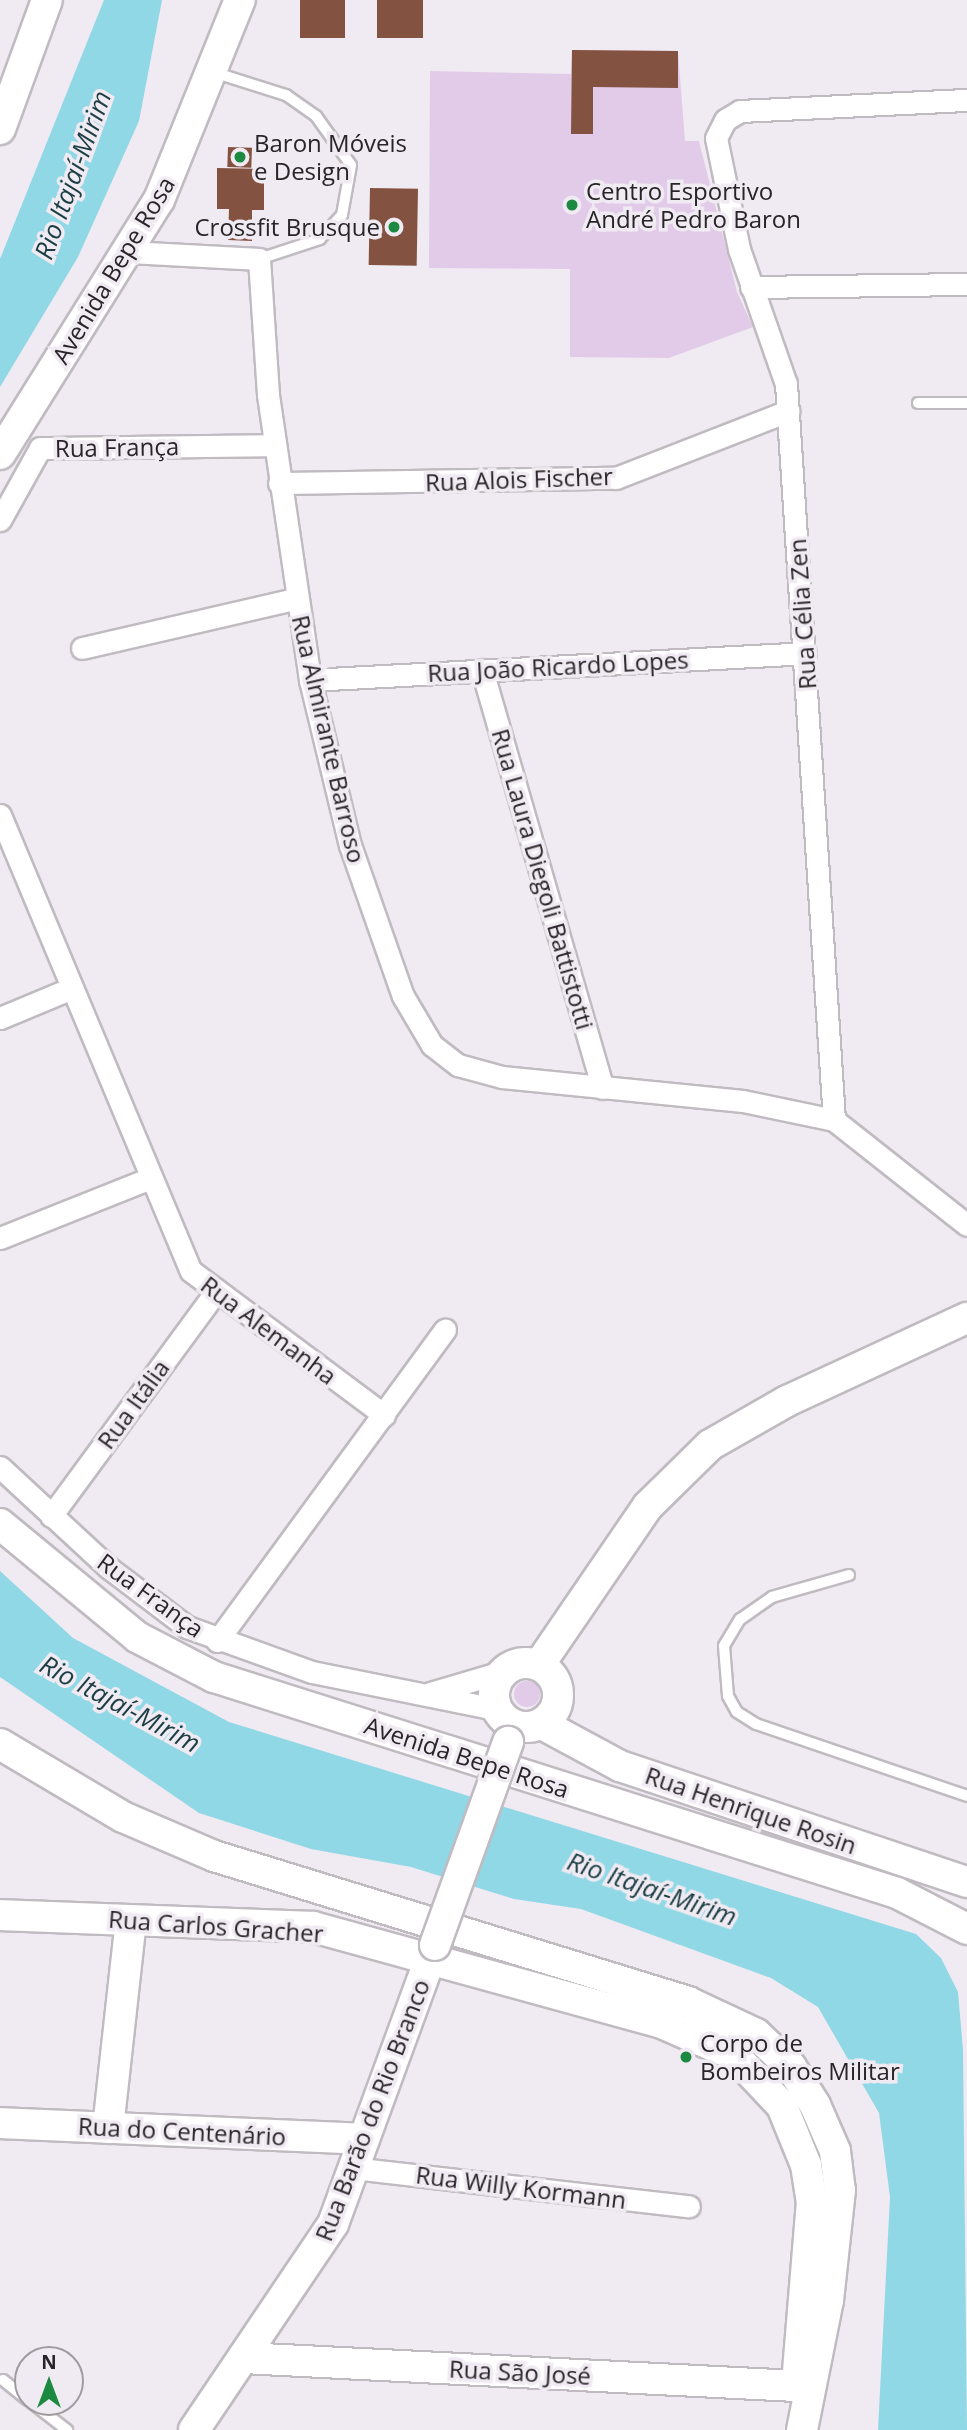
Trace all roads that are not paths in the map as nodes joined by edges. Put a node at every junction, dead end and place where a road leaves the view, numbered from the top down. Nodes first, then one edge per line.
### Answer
1 (47, 0) edge
2 (240, 0) edge
3 (213, 72) junction
4 (967, 100) edge
5 (0, 130) edge
6 (130, 252) junction
7 (259, 259) junction
8 (967, 284) edge
9 (751, 287) junction
10 (918, 403) dead end
11 (967, 403) edge
12 (788, 411) junction
13 (275, 445) junction
14 (0, 454) edge
15 (279, 483) junction
16 (0, 520) edge
17 (295, 599) junction
18 (82, 648) dead end
19 (805, 653) junction
20 (482, 670) junction
21 (310, 680) junction
22 (0, 815) edge
23 (72, 988) junction
24 (0, 1018) edge
25 (603, 1088) junction
26 (834, 1120) junction
27 (151, 1178) junction
28 (967, 1226) edge
29 (0, 1238) edge
30 (215, 1293) junction
31 (967, 1318) edge
32 (445, 1329) dead end
33 (384, 1415) junction
34 (0, 1467) edge
35 (51, 1516) junction
36 (0, 1524) edge
37 (849, 1575) dead end
38 (217, 1641) junction
39 (538, 1665) junction
40 (502, 1672) junction
41 (411, 1697) junction
42 (515, 1725) junction
43 (0, 1744) edge
44 (0, 1760) edge
45 (61, 1783) junction
46 (967, 1796) edge
47 (967, 1881) edge
48 (0, 1914) edge
49 (131, 1920) junction
50 (967, 1929) edge
51 (432, 1953) junction
52 (0, 2123) edge
53 (108, 2128) junction
54 (364, 2139) junction
55 (353, 2168) junction
56 (689, 2206) dead end
57 (243, 2358) junction
58 (3, 2380) dead end
59 (796, 2386) junction
60 (14, 2389) edge
61 (49, 2416) edge
62 (67, 2430) edge
63 (194, 2430) edge
64 (793, 2430) edge
65 (802, 2430) edge

1 - 5 main road
2 - 3 main road, Avenida Bepe Rosa
3 - 6 main road, Avenida Bepe Rosa
3 - 7 lane
4 - 9 street, Rua Célia Zen
6 - 7 street
6 - 14 main road, Avenida Bepe Rosa
7 - 13 street, Rua Almirante Barroso
8 - 9 street
9 - 12 street, Rua Célia Zen
10 - 11 lane
12 - 15 street, Rua Alois Fischer
12 - 19 street, Rua Célia Zen
13 - 15 street, Rua Almirante Barroso
13 - 16 street, Rua França
15 - 17 street, Rua Almirante Barroso
17 - 18 street
17 - 21 street, Rua Almirante Barroso
19 - 20 street, Rua João Ricardo Lopes
19 - 26 street, Rua Célia Zen
20 - 21 street, Rua João Ricardo Lopes
20 - 25 street, Rua Laura Diegoli Battistotti
21 - 25 street, Rua Almirante Barroso
22 - 23 street, Rua Alemanha
23 - 24 street
23 - 27 street, Rua Alemanha
25 - 26 street, Rua Almirante Barroso
26 - 28 street, Rua Almirante Barroso
27 - 29 street
27 - 30 street, Rua Alemanha
30 - 33 street, Rua Alemanha
30 - 35 street, Rua Itália
31 - 39 main road
32 - 33 street
33 - 38 street
34 - 35 street, Rua França
35 - 38 street, Rua França
36 - 50 main road, Avenida Bepe Rosa
37 - 46 lane
38 - 41 street, Rua França
39 - 40 main road
39 - 42 main road
40 - 41 street
40 - 42 main road
41 - 42 street, Rua França
42 - 47 main road, Rua Henrique Rosin
42 - 51 main road, Rua Barão do Rio Branco, bridge
43 - 45 main road
44 - 45 main road
45 - 65 main road
48 - 49 main road, Rua Carlos Gracher
49 - 51 main road, Rua Carlos Gracher
49 - 53 main road
51 - 54 main road, Rua Barão do Rio Branco
51 - 59 main road, Rua Carlos Gracher
52 - 53 main road, Rua do Centenário
53 - 54 main road, Rua do Centenário
54 - 55 main road, Rua Barão do Rio Branco
55 - 56 street, Rua Willy Kormann
55 - 57 main road, Rua Barão do Rio Branco
57 - 59 main road, Rua São José
57 - 63 main road, Rua Barão do Rio Branco
58 - 60 lane
59 - 64 main road, Rua Carlos Gracher
61 - 62 lane

